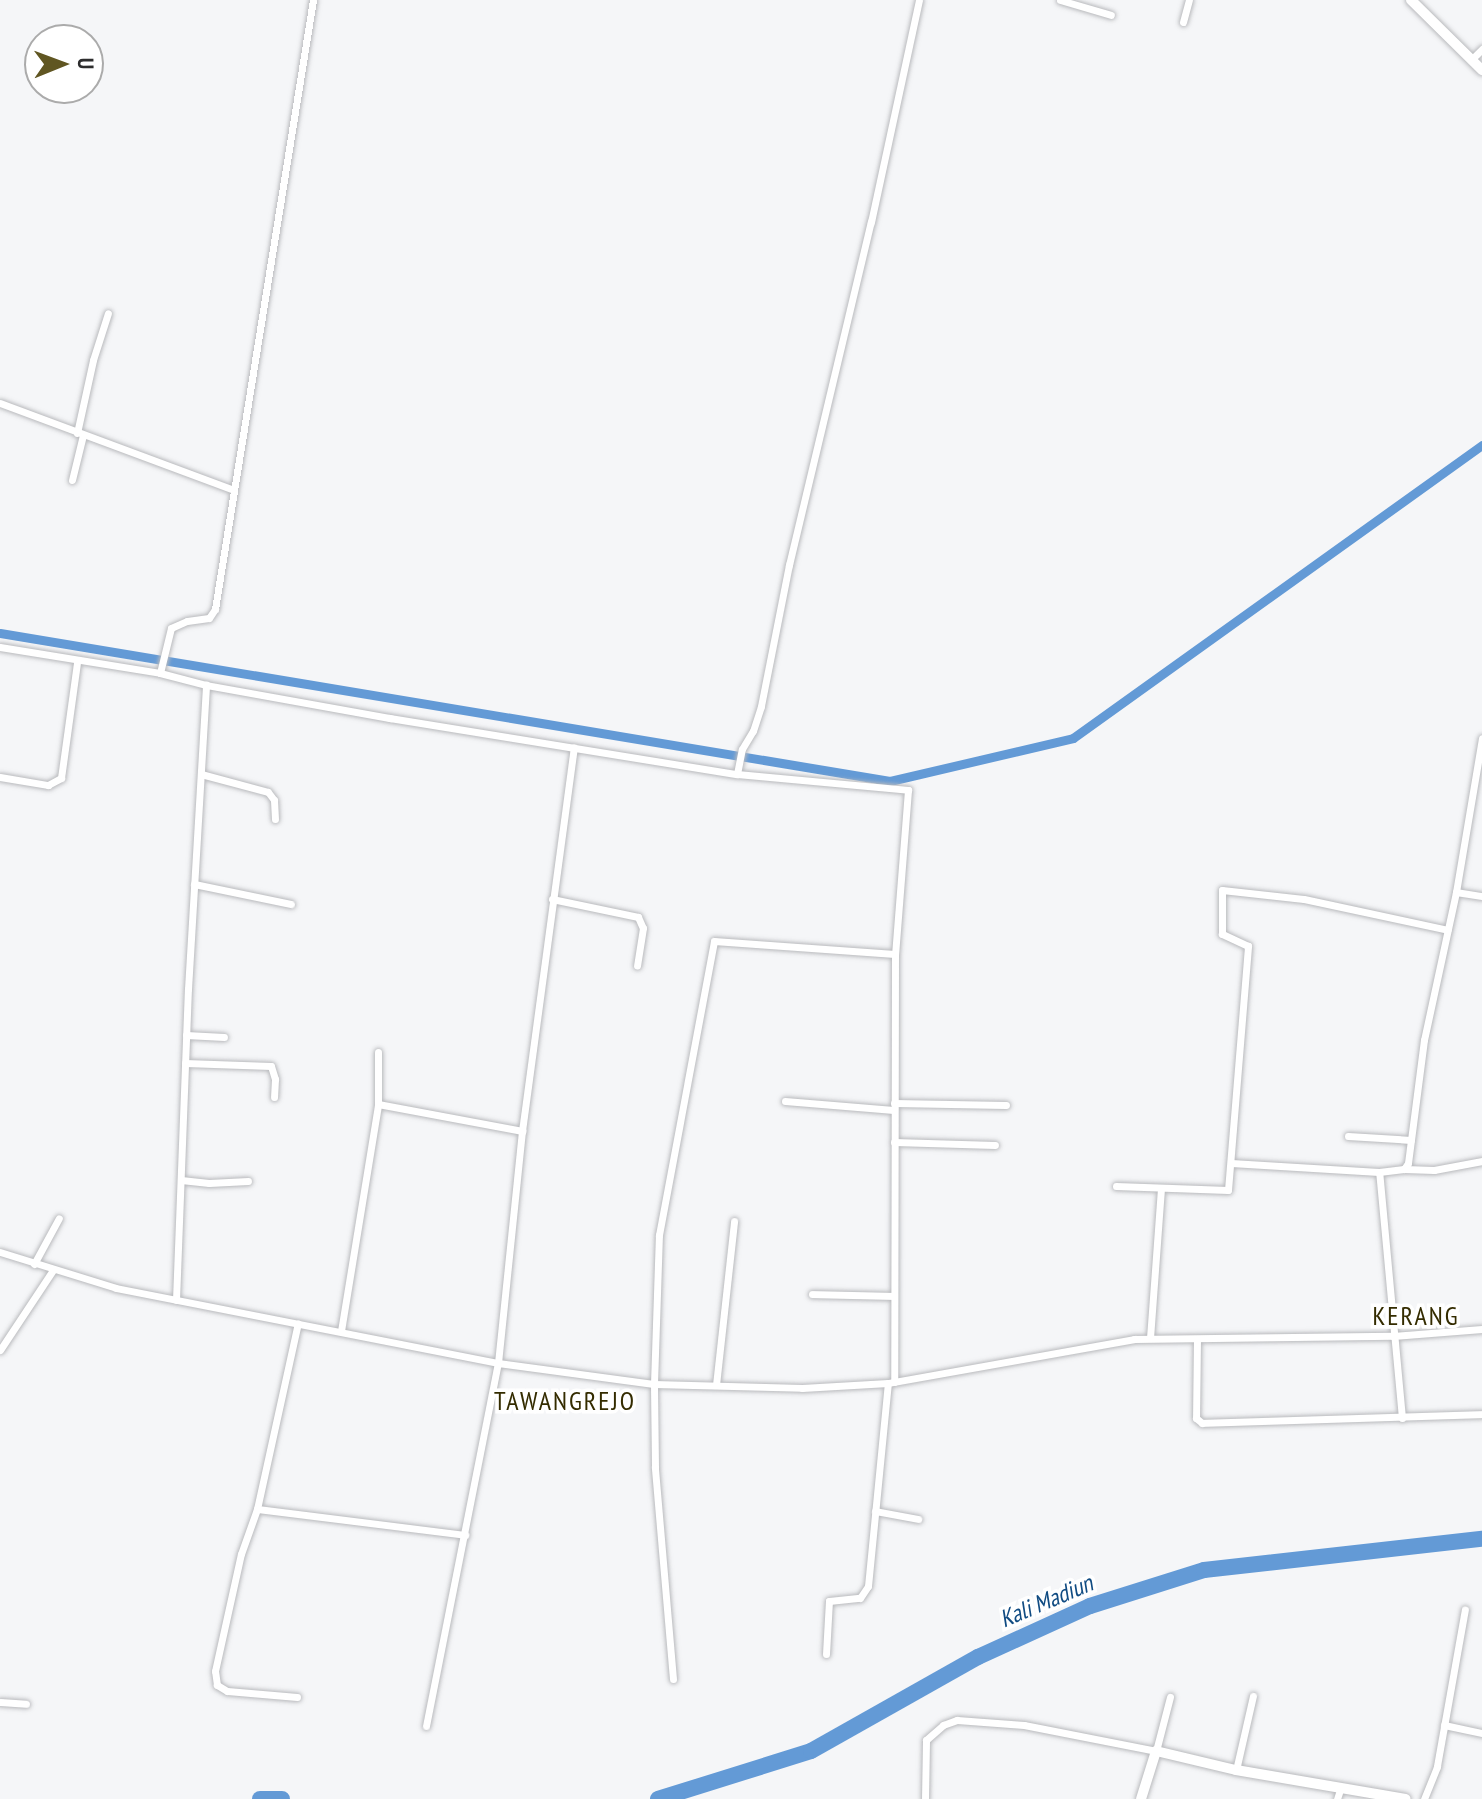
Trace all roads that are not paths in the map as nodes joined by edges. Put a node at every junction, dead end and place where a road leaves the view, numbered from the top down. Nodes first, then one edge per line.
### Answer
1 (313, 0) edge
2 (919, 0) edge
3 (1060, 0) edge
4 (1189, 0) edge
5 (1411, 0) edge
6 (1111, 15) dead end
7 (1183, 22) dead end
8 (1482, 49) edge
9 (1471, 60) junction
10 (1482, 70) edge
11 (108, 313) dead end
12 (0, 403) edge
13 (80, 434) junction
14 (72, 480) dead end
15 (231, 489) junction
16 (0, 647) edge
17 (77, 662) junction
18 (160, 672) junction
19 (206, 685) junction
20 (1482, 738) edge
21 (574, 748) junction
22 (737, 771) junction
23 (201, 774) junction
24 (0, 777) edge
25 (275, 819) dead end
26 (194, 884) junction
27 (1456, 892) junction
28 (1482, 896) edge
29 (552, 899) junction
30 (291, 904) dead end
31 (1448, 930) junction
32 (895, 954) junction
33 (637, 966) dead end
34 (186, 1035) junction
35 (224, 1037) dead end
36 (378, 1052) dead end
37 (185, 1063) junction
38 (274, 1097) dead end
39 (785, 1101) dead end
40 (378, 1104) junction
41 (1006, 1105) dead end
42 (894, 1106) junction
43 (522, 1131) junction
44 (1348, 1136) dead end
45 (1411, 1140) junction
46 (894, 1142) junction
47 (995, 1145) dead end
48 (1482, 1161) edge
49 (1231, 1163) junction
50 (1404, 1169) junction
51 (1379, 1172) junction
52 (181, 1180) junction
53 (248, 1181) dead end
54 (1116, 1186) dead end
55 (1161, 1188) junction
56 (59, 1218) dead end
57 (734, 1221) dead end
58 (0, 1252) edge
59 (34, 1264) junction
60 (53, 1270) junction
61 (812, 1294) dead end
62 (892, 1296) junction
63 (176, 1300) junction
64 (298, 1323) junction
65 (1482, 1329) edge
66 (341, 1331) junction
67 (1393, 1336) junction
68 (1150, 1338) junction
69 (1197, 1339) junction
70 (0, 1350) edge
71 (498, 1363) junction
72 (891, 1383) junction
73 (654, 1384) junction
74 (716, 1385) junction
75 (1482, 1414) edge
76 (1402, 1418) junction
77 (257, 1509) junction
78 (875, 1511) junction
79 (918, 1519) dead end
80 (465, 1535) junction
81 (1465, 1609) dead end
82 (826, 1654) dead end
83 (673, 1679) dead end
84 (1253, 1696) dead end
85 (297, 1697) dead end
86 (1170, 1697) dead end
87 (0, 1702) edge
88 (26, 1704) dead end
89 (1444, 1725) junction
90 (426, 1726) dead end
91 (1482, 1733) edge
92 (1156, 1751) junction
93 (1236, 1770) junction
94 (1338, 1794) edge
95 (925, 1799) edge
96 (1141, 1799) edge
97 (1406, 1799) edge
98 (1424, 1799) edge

1 - 15 street
2 - 22 street
3 - 6 street
4 - 7 street
5 - 9 street
8 - 9 street
9 - 10 street
11 - 13 street
12 - 13 street
13 - 14 street
13 - 15 street
15 - 18 street
16 - 17 street
17 - 18 street
17 - 24 street
18 - 19 street
19 - 21 street
19 - 23 street
20 - 27 street
21 - 22 street
21 - 29 street
22 - 32 street
23 - 25 street
23 - 26 street
26 - 30 street
26 - 34 street
27 - 28 street
27 - 31 street
29 - 33 street
29 - 43 street
31 - 45 street
31 - 49 street
32 - 42 street
32 - 73 street
34 - 35 street
34 - 37 street
36 - 40 street
37 - 38 street
37 - 52 street
39 - 42 street
40 - 43 street
40 - 66 street
41 - 42 street
42 - 46 street
43 - 71 street
44 - 45 street
45 - 50 street
46 - 47 street
46 - 62 street
48 - 50 street
49 - 51 street
49 - 55 street
50 - 51 street
51 - 67 street
52 - 53 street
52 - 63 street
54 - 55 street
55 - 68 street
56 - 59 street
57 - 74 street
58 - 59 street
59 - 60 street
60 - 63 street
60 - 70 street
61 - 62 street
62 - 72 street
63 - 64 street
64 - 66 street
64 - 77 street
65 - 67 street
66 - 71 street
67 - 69 street
67 - 76 street
68 - 69 street
68 - 72 street
69 - 76 street
71 - 73 street
71 - 80 street
72 - 74 street
72 - 78 street
73 - 74 street
73 - 83 street
75 - 76 street
77 - 80 street
77 - 85 street
78 - 79 street
78 - 82 street
80 - 90 street
81 - 89 street
84 - 93 street
86 - 92 street
87 - 88 street
89 - 91 street
89 - 98 street
92 - 93 street
92 - 95 street
92 - 96 street
93 - 94 street
94 - 97 street

